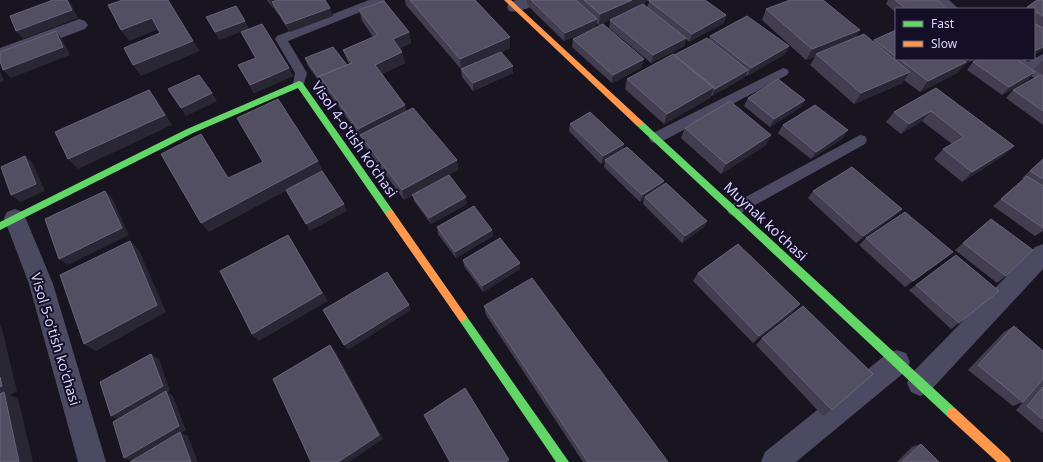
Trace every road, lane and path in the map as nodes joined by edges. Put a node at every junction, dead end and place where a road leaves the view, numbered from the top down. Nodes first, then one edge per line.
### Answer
1 (379, 0) edge
2 (530, 0) edge
3 (942, 0) edge
4 (511, 3) edge
5 (952, 8) edge
6 (79, 25) dead end
7 (0, 55) edge
8 (1043, 58) edge
9 (1017, 60) edge
10 (1027, 68) junction
11 (783, 72) dead end
12 (1043, 79) edge
13 (299, 84) junction
14 (656, 138) junction
15 (860, 140) dead end
16 (734, 210) junction
17 (8, 222) edge
18 (1043, 254) edge
19 (897, 362) junction
20 (920, 383) junction
21 (92, 462) edge
22 (563, 462) edge
23 (775, 462) edge
24 (1005, 462) edge

1 - 13 lane
2 - 4 street
3 - 5 lane
4 - 14 street, Muynak ko'chasi
6 - 7 street
8 - 10 lane
9 - 10 lane
10 - 12 lane
11 - 14 lane
13 - 17 street, Visol 4-o'tish ko'chasi
13 - 22 street, Visol 4-o'tish ko'chasi
14 - 16 street, Muynak ko'chasi
15 - 16 lane
16 - 19 street, Muynak ko'chasi
17 - 21 street, Visol 5-o'tish ko'chasi
18 - 20 street
19 - 20 street, Muynak ko'chasi
19 - 23 street
20 - 24 street, Muynak ko'chasi

